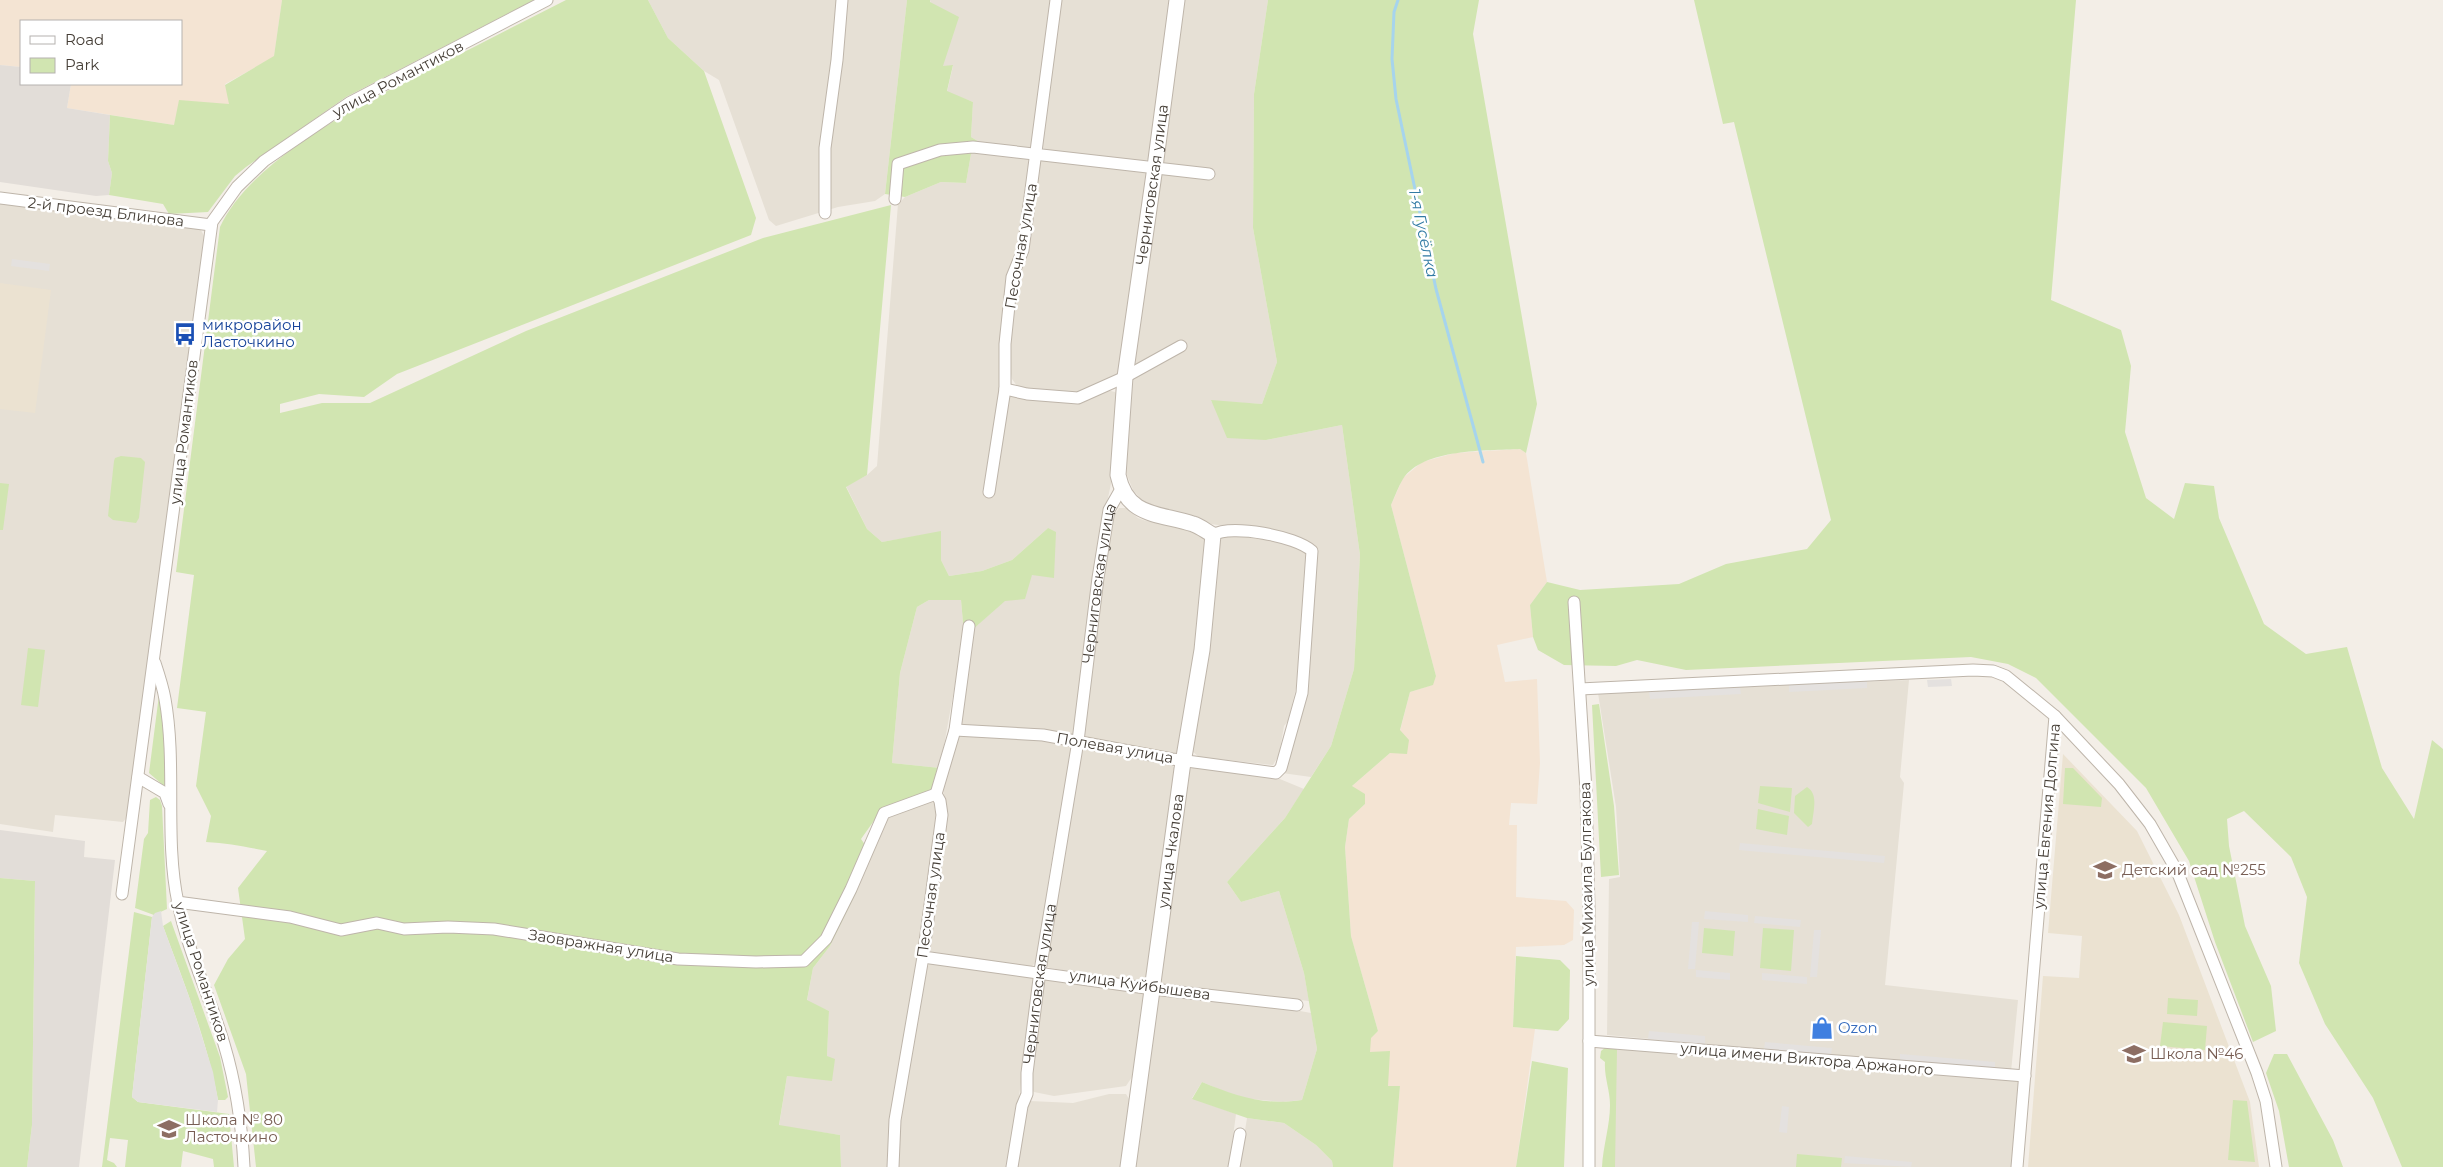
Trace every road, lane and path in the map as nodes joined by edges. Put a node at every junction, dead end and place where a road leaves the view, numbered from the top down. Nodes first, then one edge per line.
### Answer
1 (546, 0) edge
2 (842, 0) edge
3 (1056, 0) edge
4 (1177, 0) edge
5 (1036, 153) junction
6 (1156, 166) junction
7 (1209, 174) dead end
8 (0, 198) edge
9 (895, 199) dead end
10 (824, 213) dead end
11 (211, 225) junction
12 (1182, 346) dead end
13 (1124, 377) junction
14 (1005, 389) junction
15 (1121, 489) junction
16 (989, 492) dead end
17 (1213, 536) junction
18 (1574, 602) dead end
19 (969, 626) dead end
20 (154, 658) junction
21 (1580, 689) junction
22 (2055, 716) junction
23 (955, 730) junction
24 (1078, 741) junction
25 (1184, 759) junction
26 (138, 777) junction
27 (936, 794) junction
28 (171, 808) junction
29 (122, 894) dead end
30 (177, 902) junction
31 (923, 957) junction
32 (1040, 971) junction
33 (1153, 989) junction
34 (1297, 1005) dead end
35 (1589, 1041) junction
36 (2025, 1076) junction
37 (1240, 1134) dead end
38 (244, 1167) edge
39 (893, 1167) edge
40 (1012, 1167) edge
41 (1128, 1167) edge
42 (1234, 1167) edge
43 (1589, 1167) edge
44 (2017, 1167) edge
45 (2276, 1167) edge

1 - 11 street, улица Романтиков
2 - 10 street
3 - 5 street, Песочная улица
4 - 6 street, Черниговская улица
5 - 6 street
5 - 9 street
5 - 14 street, Песочная улица
6 - 7 street
6 - 13 street, Черниговская улица
8 - 11 street, 2-й проезд Блинова
11 - 20 street, улица Романтиков
12 - 13 street
13 - 14 street
13 - 15 street, Черниговская улица
14 - 16 street, Песочная улица
15 - 17 street
15 - 24 street, Черниговская улица
17 - 25 street, улица Чкалова
17 - 25 street, Полевая улица
18 - 21 street, улица Михаила Булгакова
19 - 23 street, Песочная улица
20 - 26 street, улица Романтиков
20 - 28 street, улица Романтиков
21 - 22 street, улица Евгения Долгина
21 - 35 street, улица Михаила Булгакова
22 - 36 street, улица Евгения Долгина
22 - 45 street
23 - 24 street, Полевая улица
23 - 27 street, Песочная улица
24 - 25 street, Полевая улица
24 - 32 street, Черниговская улица
25 - 33 street, улица Чкалова
26 - 28 street
26 - 29 street, улица Романтиков
27 - 30 street, Заовражная улица
27 - 31 street, Песочная улица
28 - 30 street, улица Романтиков
30 - 38 street, улица Романтиков
31 - 32 street, улица Куйбышева
31 - 39 street, Песочная улица
32 - 33 street, улица Куйбышева
32 - 40 street, Черниговская улица
33 - 34 street, улица Куйбышева
33 - 41 street, улица Чкалова
35 - 36 street, улица имени Виктора Аржаного
35 - 43 street, улица Михаила Булгакова
36 - 44 street, улица Евгения Долгина
37 - 42 street

